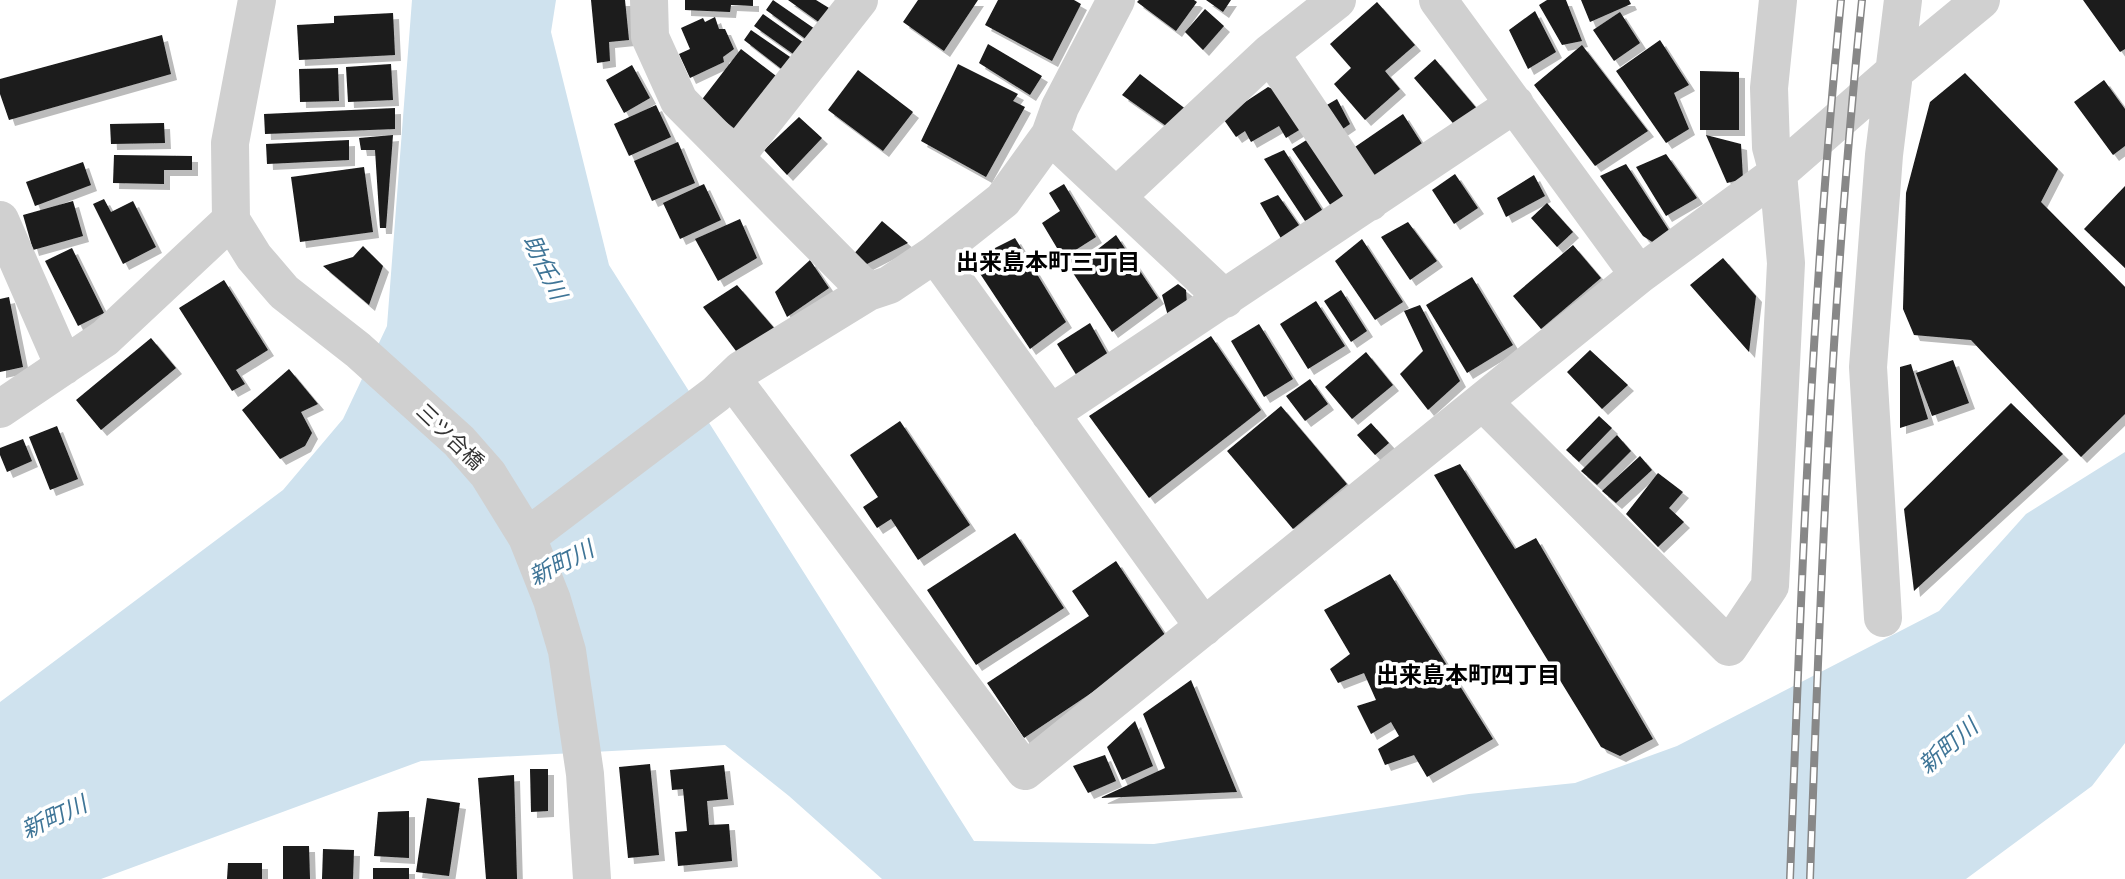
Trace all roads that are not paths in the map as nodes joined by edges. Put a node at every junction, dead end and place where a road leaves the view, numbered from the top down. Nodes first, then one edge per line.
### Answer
1 (257, 0) edge
2 (649, 0) edge
3 (859, 0) edge
4 (1116, 0) edge
5 (1337, 0) edge
6 (1438, 0) edge
7 (1778, 0) edge
8 (1903, 0) edge
9 (1981, 0) edge
10 (1270, 52) junction
11 (1895, 71) junction
12 (1515, 104) junction
13 (1050, 135) junction
14 (736, 156) junction
15 (1777, 173) junction
16 (1116, 197) junction
17 (1370, 202) junction
18 (0, 220) edge
19 (230, 220) junction
20 (935, 254) junction
21 (1639, 275) junction
22 (868, 292) junction
23 (1225, 299) junction
24 (64, 366) junction
25 (725, 387) junction
26 (1483, 402) junction
27 (0, 409) edge
28 (1050, 414) junction
29 (527, 537) junction
30 (1883, 618) dead end
31 (1204, 627) junction
32 (592, 879) edge

1 - 19 street
2 - 14 street
3 - 14 street
4 - 13 street
5 - 10 street
6 - 12 street
7 - 15 street
8 - 11 street
9 - 11 street
10 - 16 street
10 - 17 street
11 - 15 street
11 - 30 street
12 - 17 street
12 - 21 street
13 - 16 street
13 - 20 street
14 - 22 street
15 - 21 street
15 - 26 street
16 - 23 street
17 - 23 street
18 - 24 street
19 - 24 street
19 - 29 street, 三ツ合橋
20 - 22 street
20 - 28 street
21 - 26 street
22 - 25 street
23 - 28 street
24 - 27 street
25 - 29 street
25 - 31 street
26 - 31 street
28 - 31 street
29 - 32 street, 三ツ合橋

